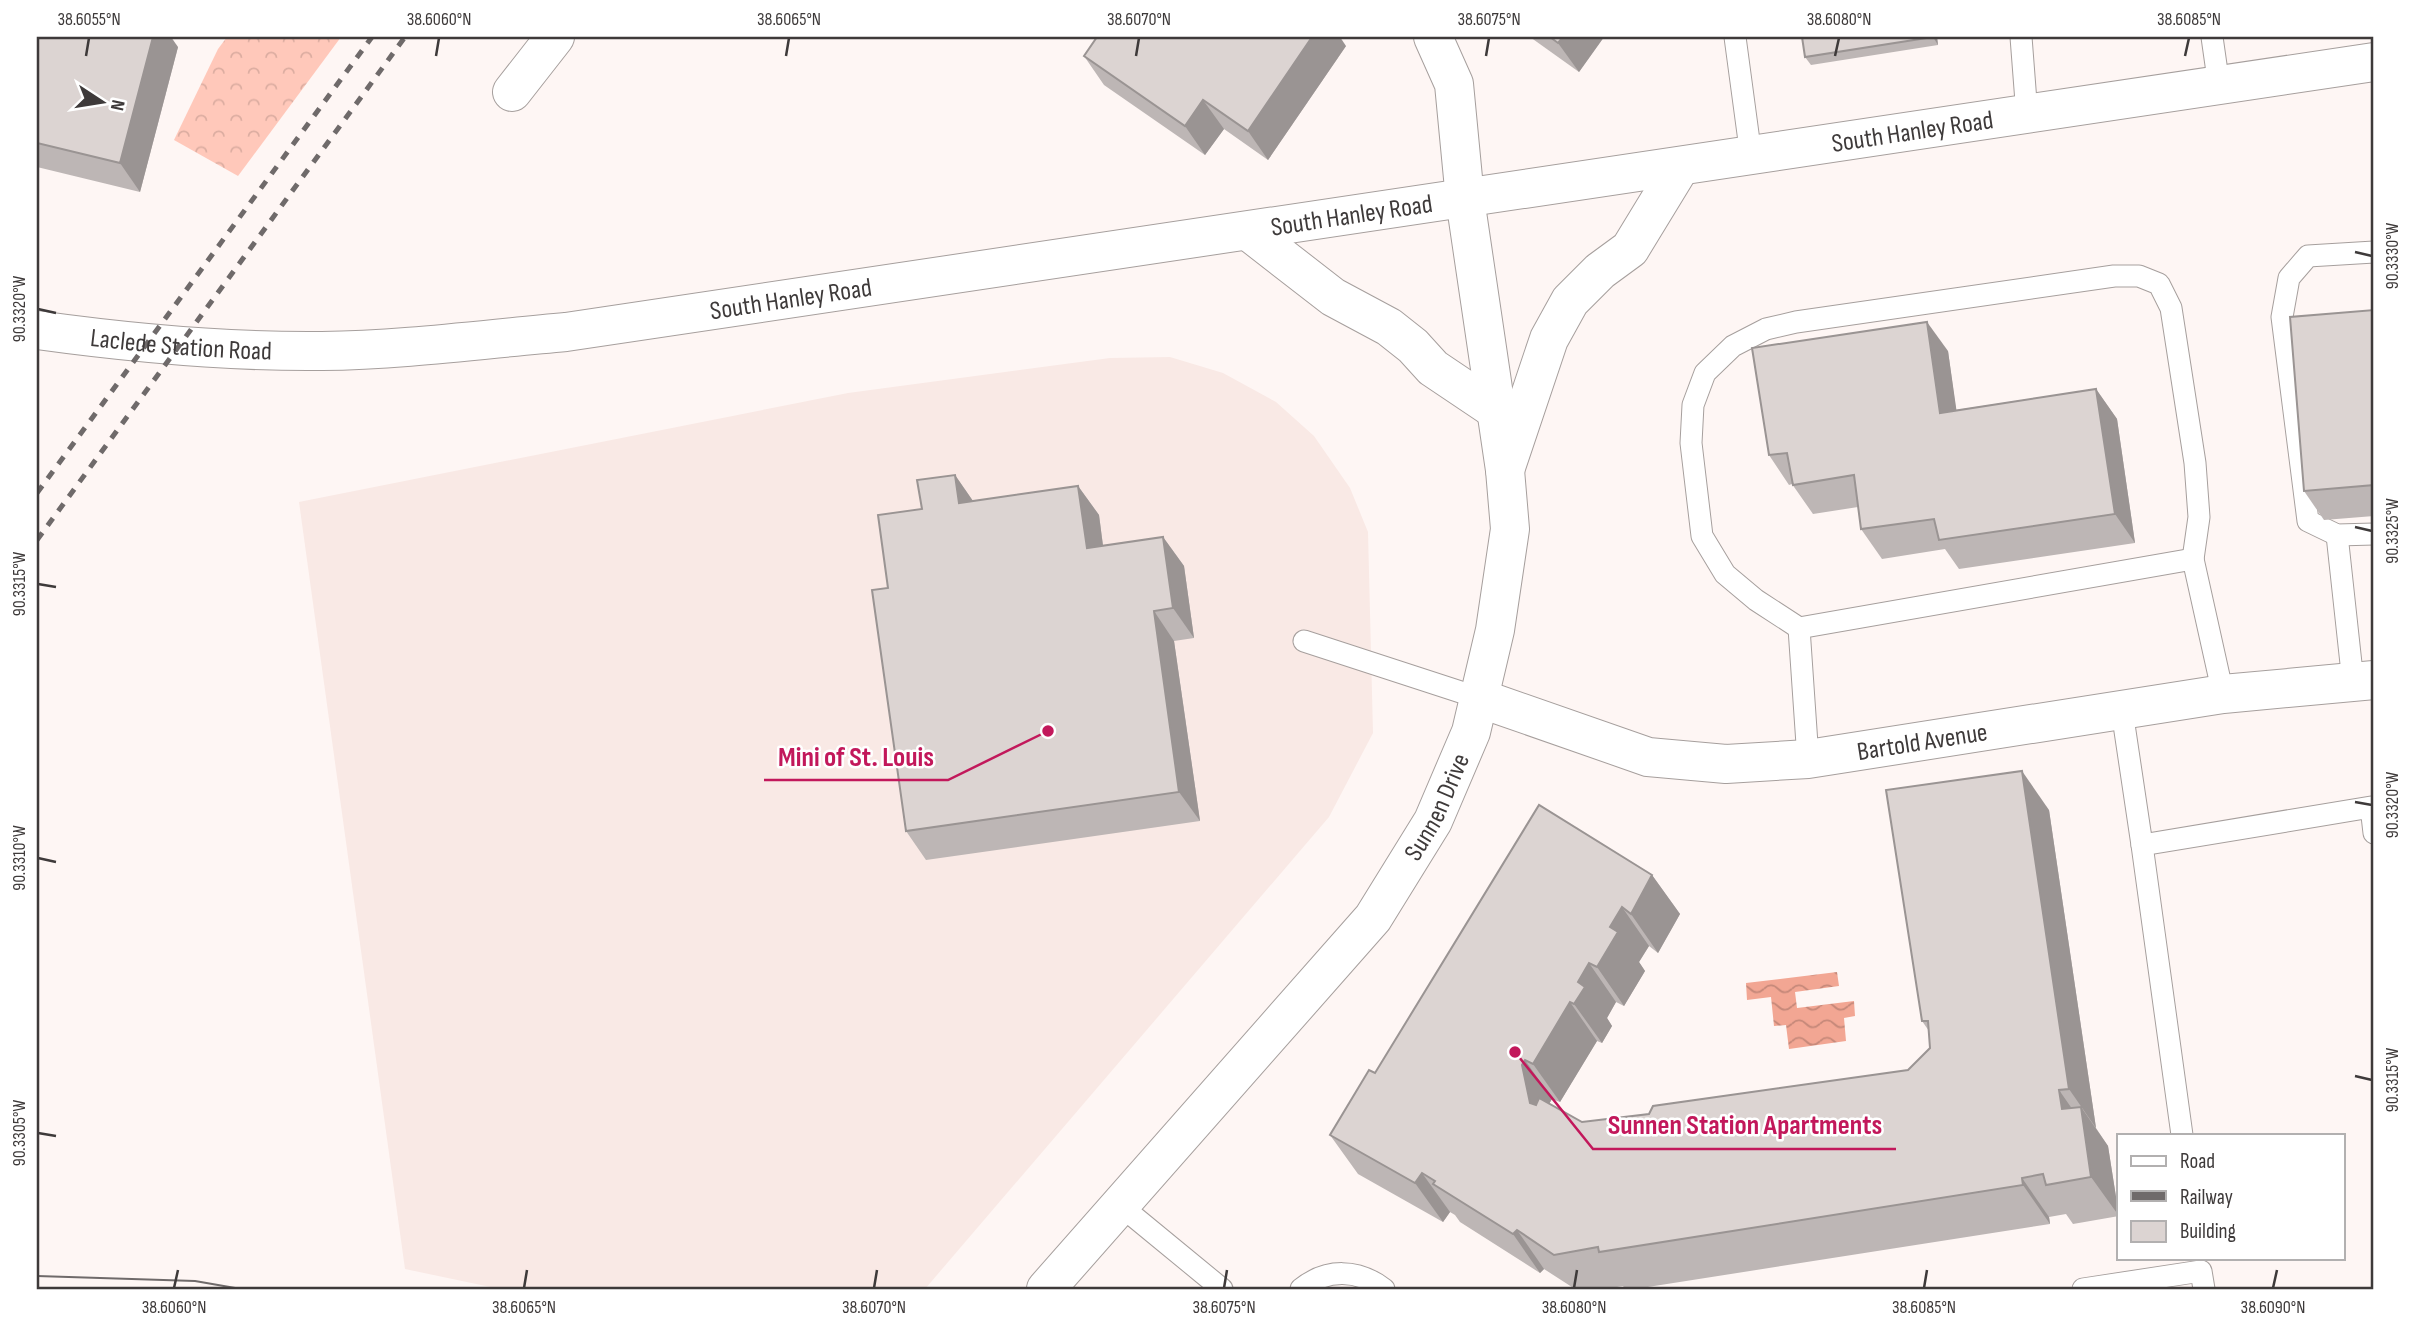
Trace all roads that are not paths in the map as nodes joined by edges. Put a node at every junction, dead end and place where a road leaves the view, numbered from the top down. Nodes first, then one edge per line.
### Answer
1 (555, 37) edge
2 (1433, 37) edge
3 (1734, 37) edge
4 (2021, 37) edge
5 (2212, 37) edge
6 (2374, 62) edge
7 (2219, 86) junction
8 (512, 92) dead end
9 (2027, 115) junction
10 (1751, 156) junction
11 (1680, 167) junction
12 (1465, 199) junction
13 (1248, 231) junction
14 (2374, 252) edge
15 (37, 330) edge
16 (325, 351) joint
17 (1497, 411) junction
18 (1505, 470) junction
19 (2374, 534) edge
20 (2337, 535) junction
21 (2193, 559) junction
22 (1799, 628) junction
23 (1304, 641) dead end
24 (2364, 681) edge
25 (2222, 694) junction
26 (1479, 698) junction
27 (2122, 711) junction
28 (1808, 759) junction
29 (2374, 833) edge
30 (2142, 845) junction
31 (2182, 1134) edge
32 (1121, 1206) junction
33 (2201, 1273) edge
34 (1046, 1289) edge
35 (1222, 1289) edge
36 (1301, 1289) edge
37 (1384, 1289) edge
38 (2083, 1289) edge

1 - 8 main road
2 - 12 main road
3 - 10 lane
4 - 9 lane
5 - 7 lane
6 - 7 main road, South Hanley Road
7 - 9 main road, South Hanley Road
9 - 10 main road, South Hanley Road
10 - 11 main road, South Hanley Road
11 - 12 main road, South Hanley Road
11 - 18 main road
12 - 13 main road, South Hanley Road
12 - 17 main road, Sunnen Drive
13 - 16 main road, South Hanley Road
13 - 17 main road
14 - 20 lane
15 - 16 main road, Laclede Station Road
17 - 18 main road, Sunnen Drive
18 - 26 main road, Sunnen Drive
19 - 20 lane
20 - 24 lane
21 - 22 lane
21 - 22 lane
21 - 25 lane
22 - 28 lane
23 - 26 lane
24 - 25 main road, Bartold Avenue
25 - 27 main road, Bartold Avenue
26 - 28 main road, Bartold Avenue
26 - 32 main road, Sunnen Drive
27 - 28 main road, Bartold Avenue
27 - 30 lane
29 - 30 lane
30 - 31 lane
32 - 34 main road, Sunnen Drive
32 - 35 lane
33 - 38 lane
36 - 37 lane

